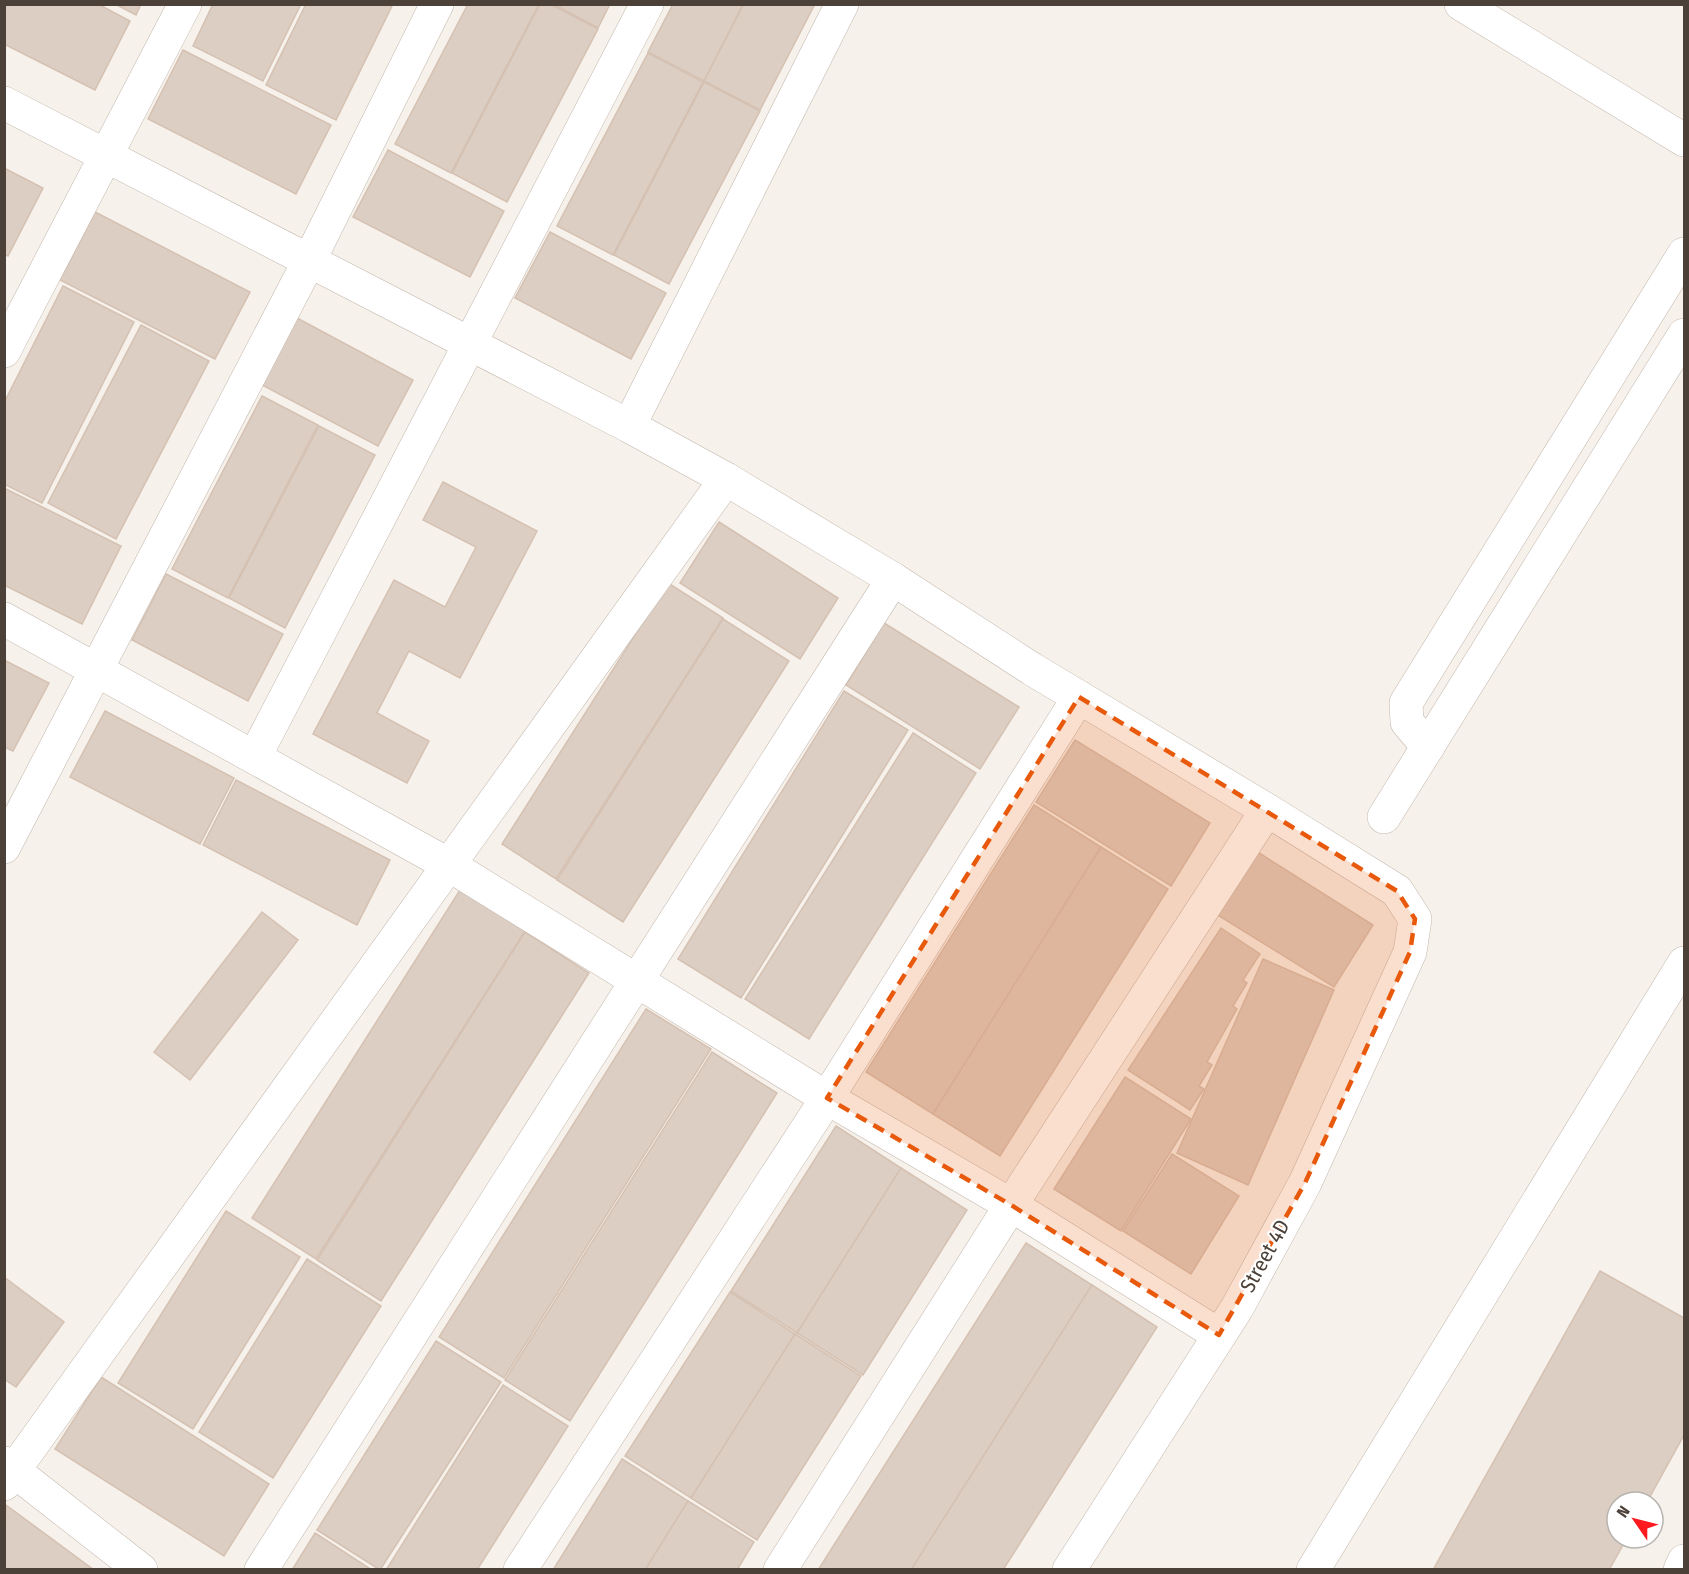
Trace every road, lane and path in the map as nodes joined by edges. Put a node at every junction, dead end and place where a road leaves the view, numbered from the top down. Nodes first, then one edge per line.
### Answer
1 (185, 4) edge
2 (437, 4) edge
3 (647, 4) edge
4 (842, 4) edge
5 (1461, 4) edge
6 (4, 103) edge
7 (1684, 140) edge
8 (107, 156) junction
9 (1684, 254) edge
10 (309, 261) junction
11 (1684, 334) edge
12 (471, 344) junction
13 (4, 351) edge
14 (629, 426) junction
15 (726, 479) junction
16 (893, 579) junction
17 (4, 619) edge
18 (97, 668) junction
19 (1078, 697) junction
20 (1428, 747) junction
21 (255, 756) junction
22 (1267, 810) junction
23 (1384, 817) dead end
24 (4, 847) edge
25 (449, 866) junction
26 (1684, 963) edge
27 (637, 982) junction
28 (826, 1098) junction
29 (1011, 1205) junction
30 (1219, 1335) junction
31 (8, 1473) edge
32 (1684, 1561) edge
33 (141, 1569) edge
34 (261, 1569) edge
35 (520, 1569) edge
36 (780, 1569) edge
37 (1069, 1569) edge
38 (1313, 1569) edge
39 (1680, 1569) edge

1 - 8 street
2 - 10 street
3 - 12 street
4 - 14 street
5 - 7 street
6 - 8 street
8 - 10 street
8 - 13 street
9 - 20 street
10 - 12 street
10 - 18 street
11 - 20 street
12 - 14 street
12 - 21 street
14 - 15 street
15 - 16 street
15 - 25 street
16 - 19 street
16 - 27 street
17 - 18 street
18 - 21 street
18 - 24 street
19 - 22 street
19 - 28 street
20 - 23 street
21 - 25 street
22 - 29 street
22 - 30 street, Street 4D
25 - 27 street
25 - 31 street
26 - 38 street
27 - 28 street
27 - 34 street
28 - 29 street
28 - 35 street
29 - 30 street
29 - 36 street
30 - 37 street, Street 4D
31 - 33 street
32 - 39 street

